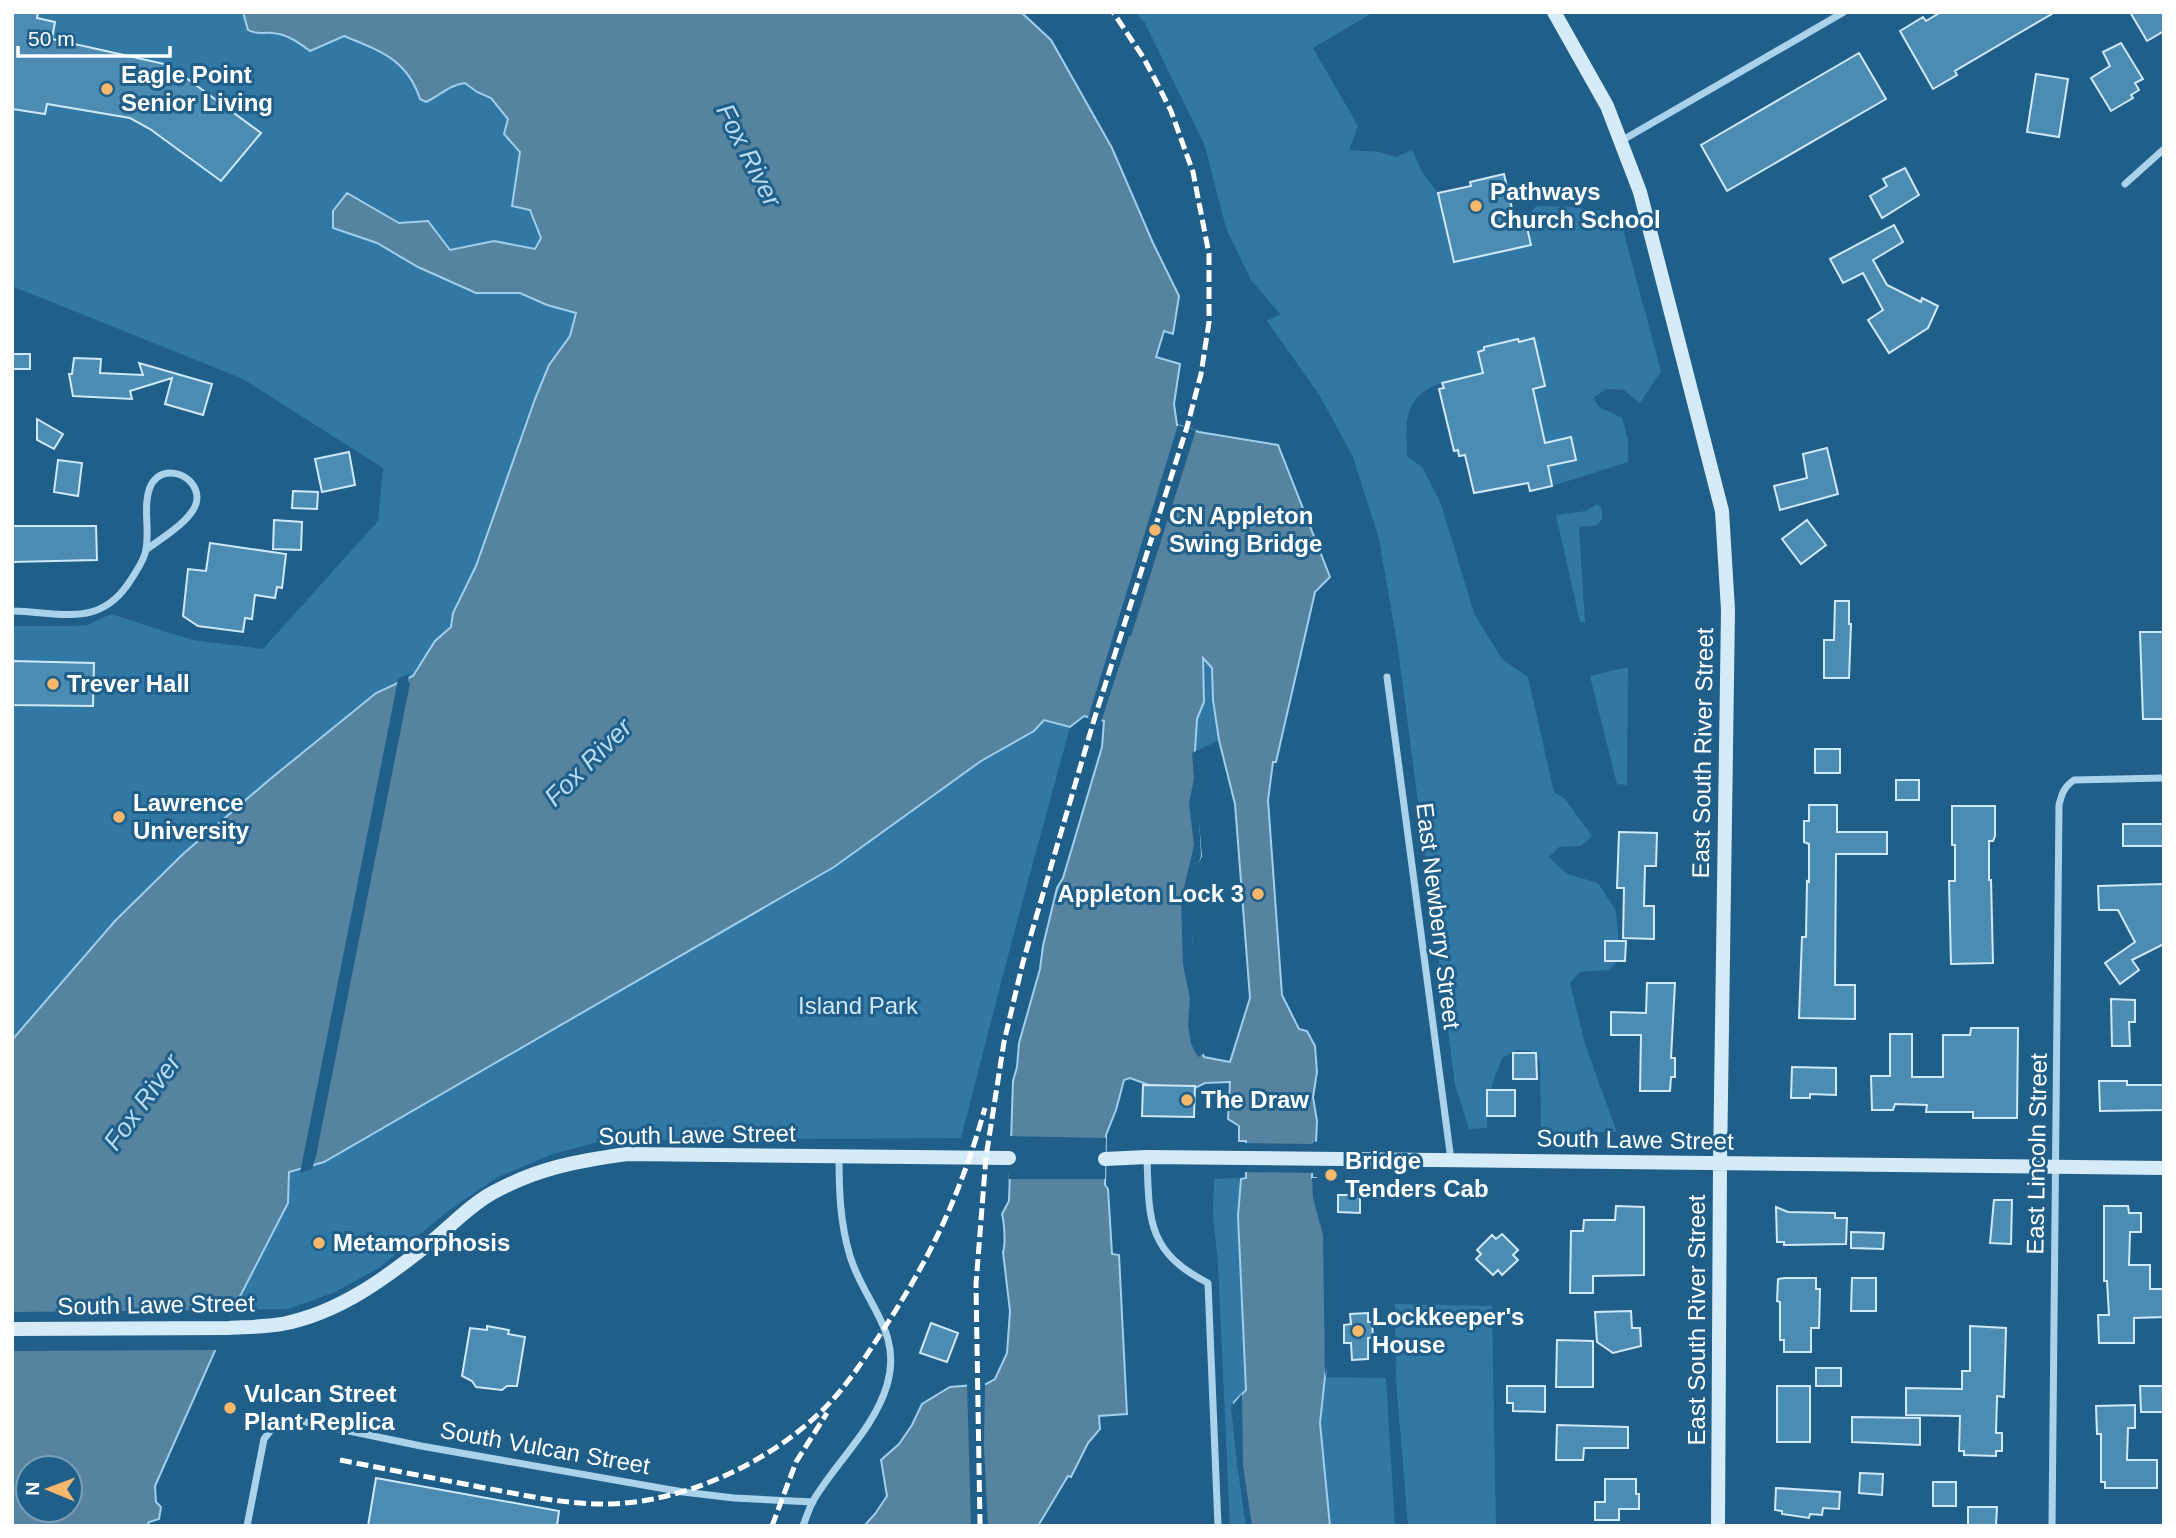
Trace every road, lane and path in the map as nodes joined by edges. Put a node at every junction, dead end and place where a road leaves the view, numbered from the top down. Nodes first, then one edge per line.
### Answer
1 (1554, 12) edge
2 (1844, 12) edge
3 (1621, 141) junction
4 (2164, 149) edge
5 (2124, 184) dead end
6 (146, 550) junction
7 (12, 611) edge
8 (1387, 677) dead end
9 (2164, 778) edge
10 (839, 1156) junction
11 (1147, 1157) junction
12 (1009, 1158) dead end
13 (1105, 1159) dead end
14 (1451, 1161) junction
15 (1720, 1164) junction
16 (2056, 1168) junction
17 (2164, 1168) edge
18 (12, 1329) edge
19 (813, 1502) junction
20 (247, 1526) edge
21 (803, 1526) edge
22 (1218, 1526) edge
23 (1718, 1526) edge
24 (2052, 1526) edge

1 - 3 main road, East South River Street
2 - 3 street
3 - 15 main road, East South River Street
4 - 5 street
6 - 6 street
6 - 7 street
8 - 14 street, East Newberry Street
9 - 16 street, East Lincoln Street
10 - 12 main road, South Lawe Street
10 - 18 main road, South Lawe Street
10 - 19 street
11 - 13 main road, South Lawe Street
11 - 14 main road, South Lawe Street
11 - 22 street
14 - 15 main road, South Lawe Street
15 - 16 main road, South Lawe Street
15 - 23 main road, East South River Street
16 - 17 main road, South Lawe Street
16 - 24 street, East Lincoln Street
19 - 20 street, South Vulcan Street
19 - 21 street

